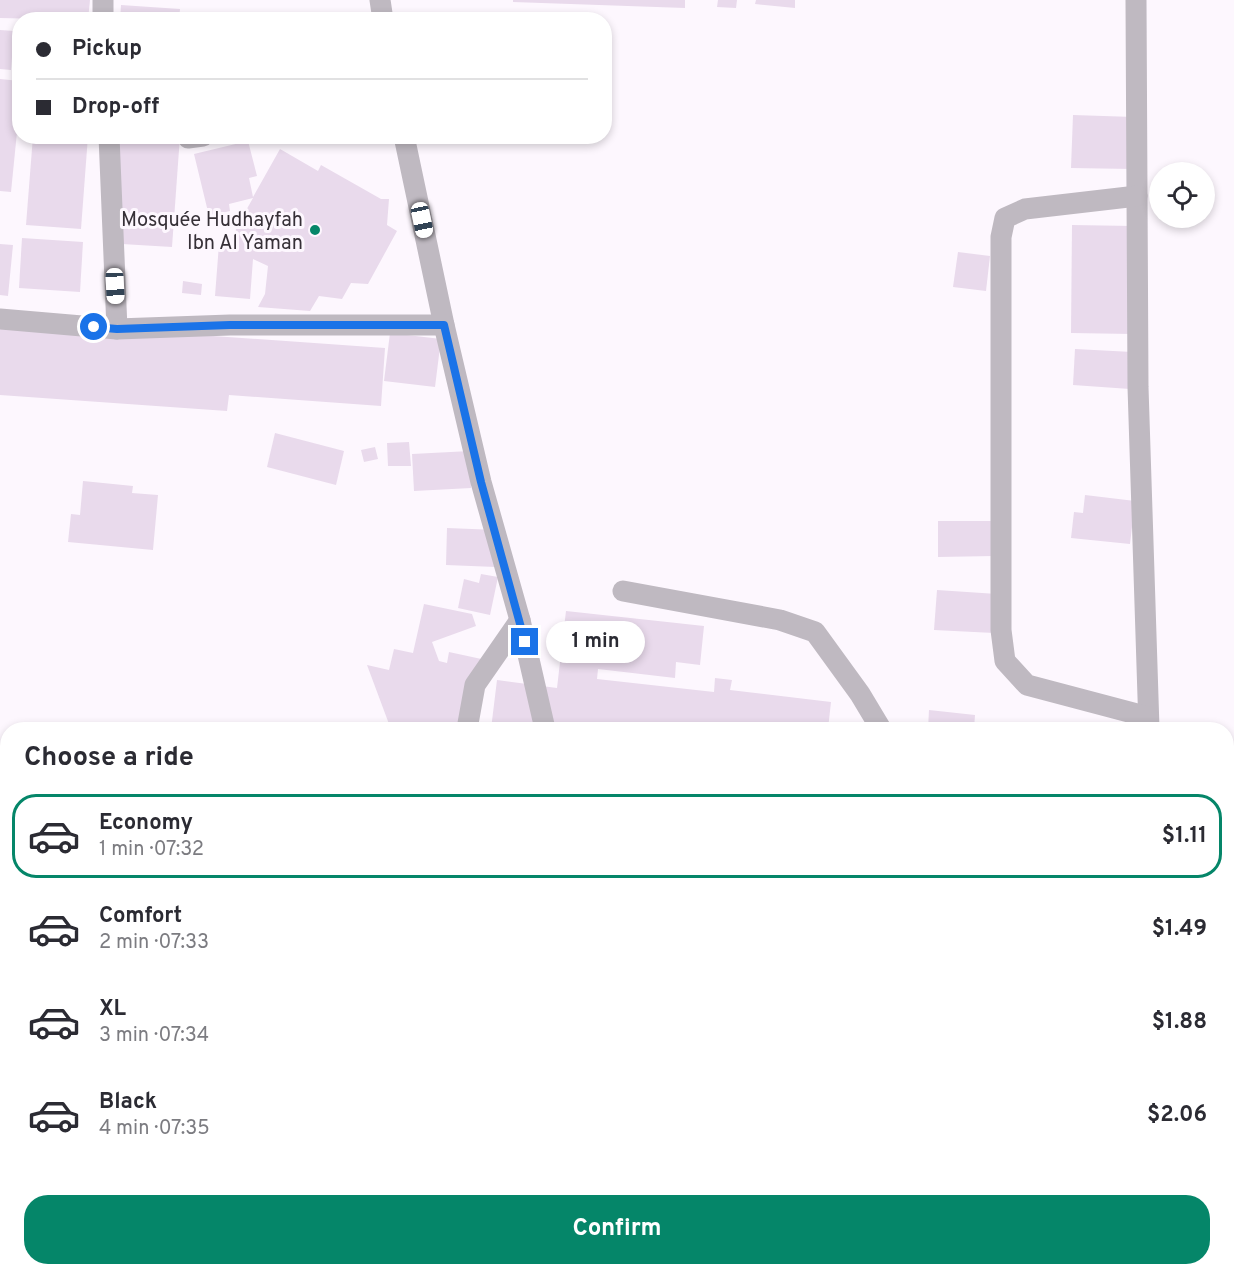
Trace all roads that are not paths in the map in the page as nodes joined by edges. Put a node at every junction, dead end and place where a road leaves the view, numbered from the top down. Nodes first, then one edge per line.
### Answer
1 (1136, 0) edge
2 (109, 144) edge
3 (406, 144) edge
4 (1137, 196) junction
5 (0, 318) edge
6 (444, 325) junction
7 (117, 329) junction
8 (623, 591) dead end
9 (520, 620) junction
10 (468, 722) edge
11 (543, 722) edge
12 (877, 722) edge
13 (1146, 722) edge
14 (1149, 722) edge

1 - 4 street
2 - 7 street
3 - 6 street
4 - 13 street
4 - 14 street
5 - 7 street
6 - 7 street
6 - 9 street
8 - 12 street
9 - 10 street
9 - 11 street

